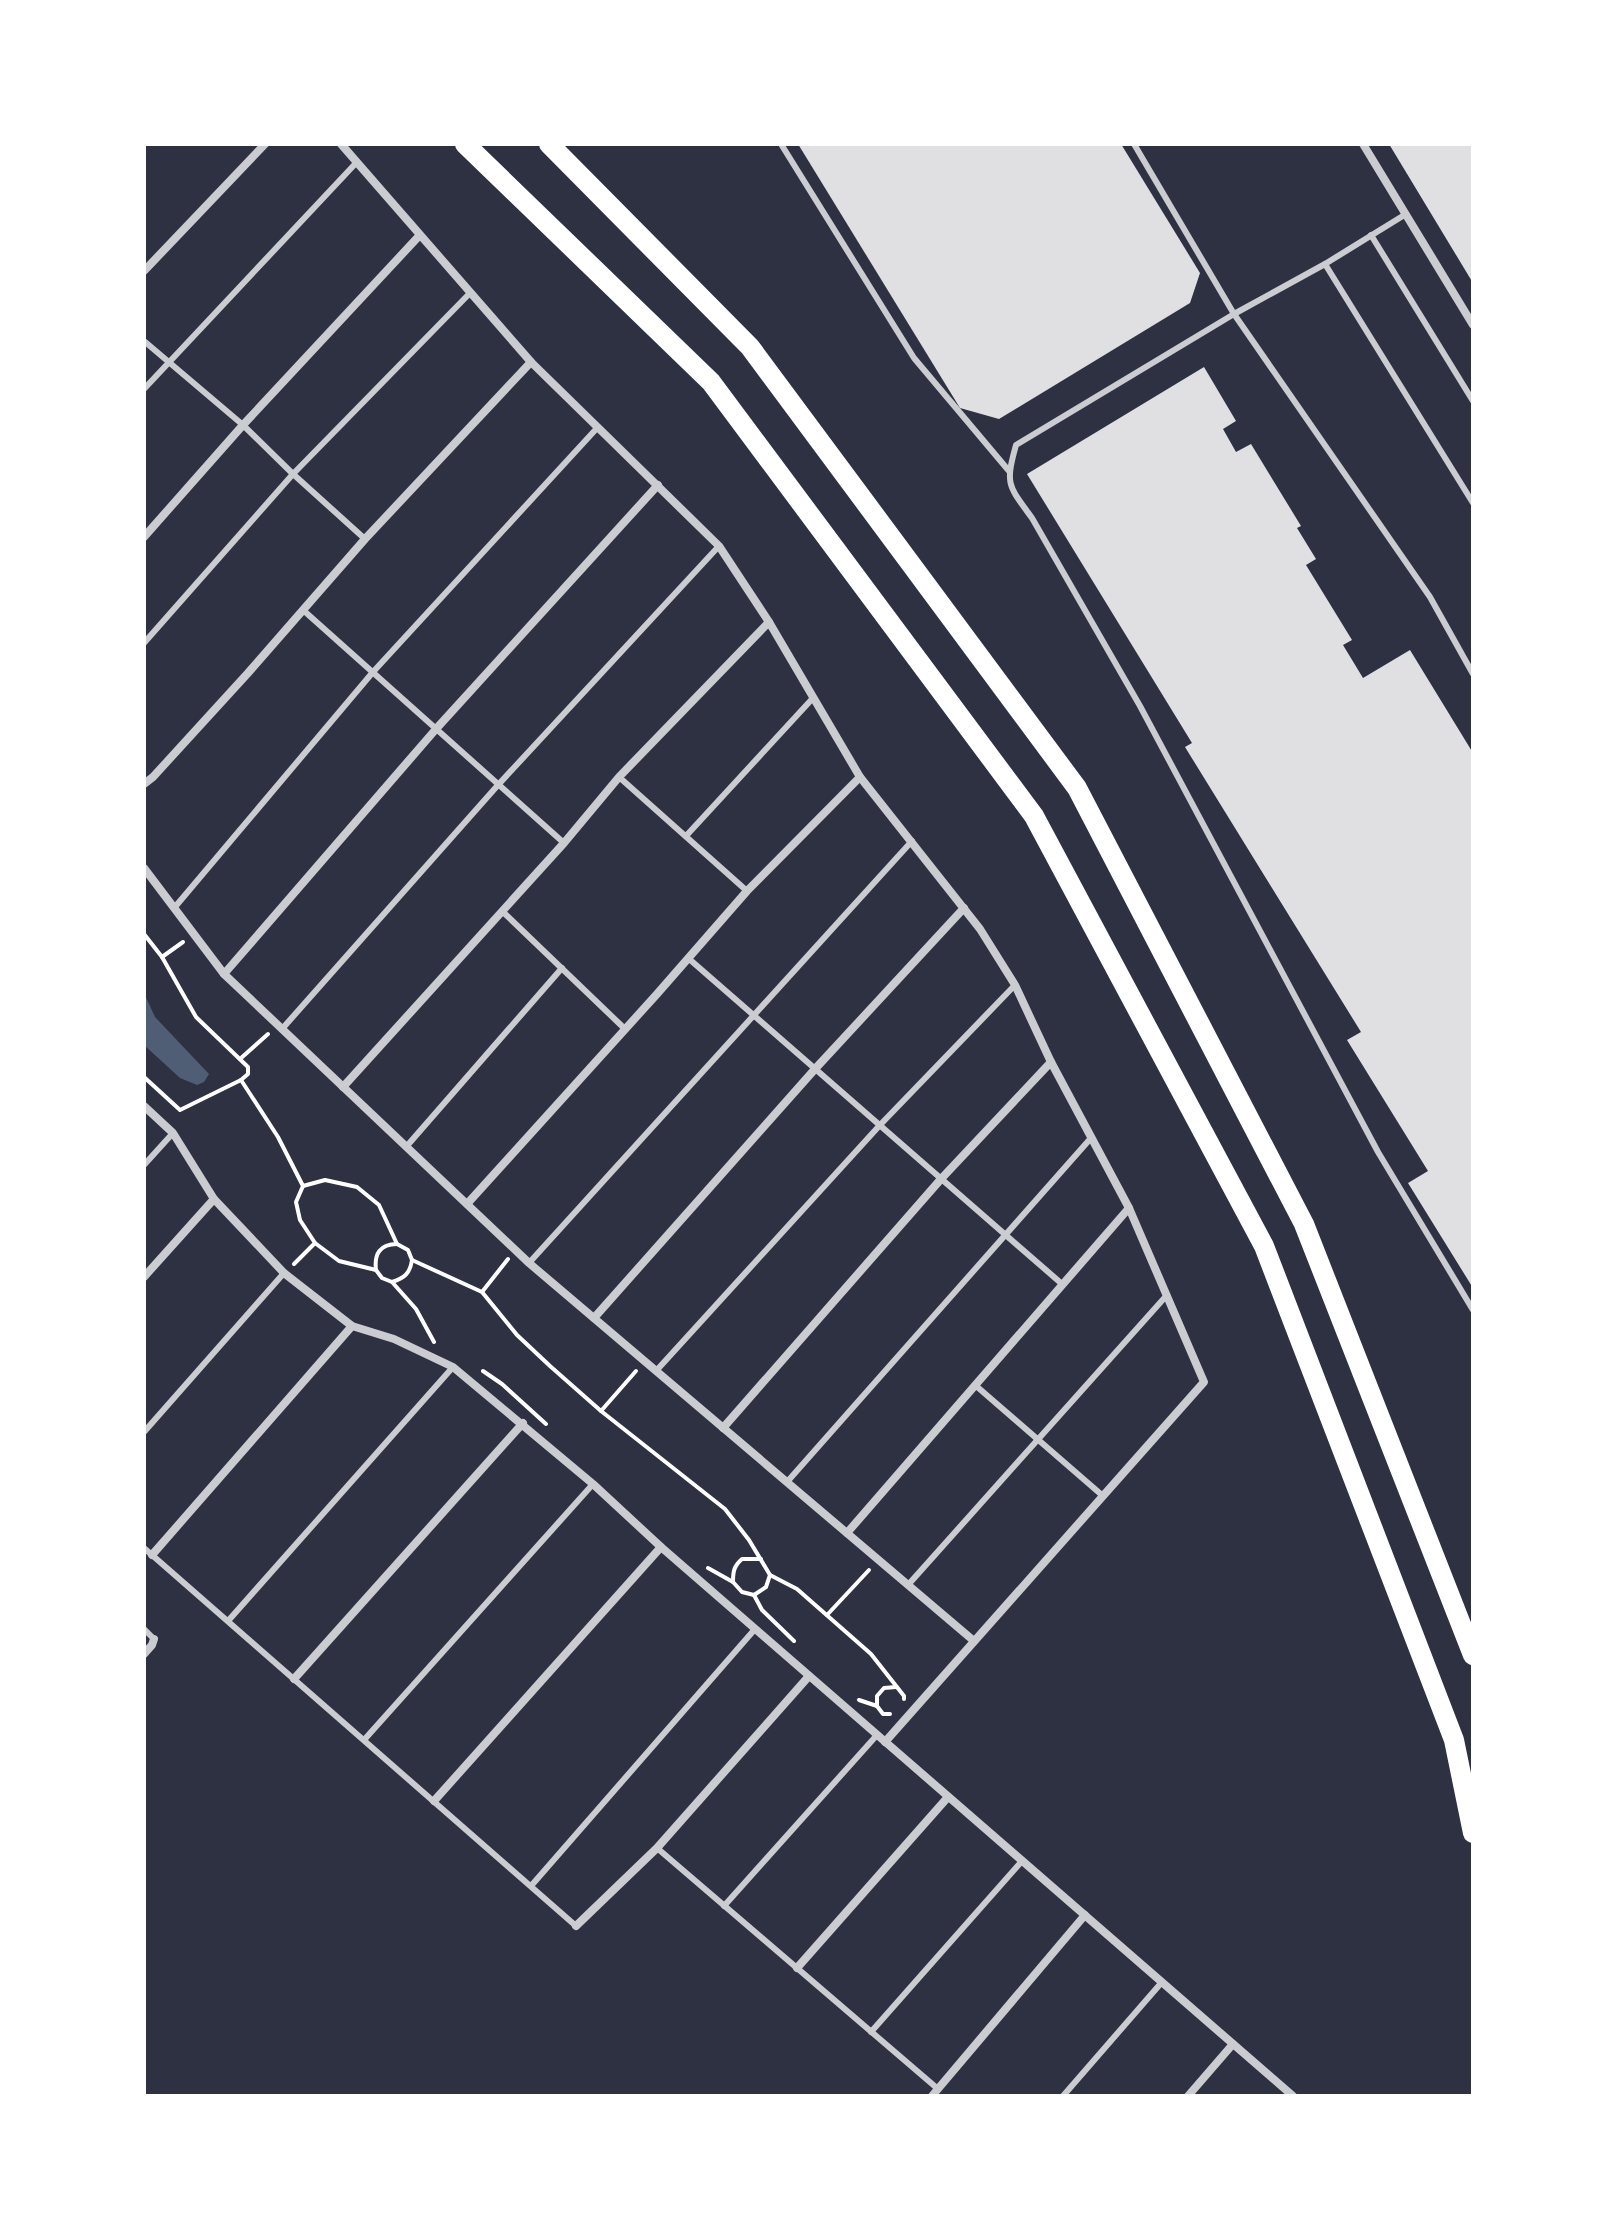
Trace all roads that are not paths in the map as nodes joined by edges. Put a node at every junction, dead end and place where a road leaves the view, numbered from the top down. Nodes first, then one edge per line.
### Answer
1 (265, 144) edge
2 (341, 144) edge
3 (465, 144) edge
4 (549, 144) edge
5 (781, 144) edge
6 (1134, 144) edge
7 (1363, 144) edge
8 (356, 163) junction
9 (1406, 214) junction
10 (1371, 235) junction
11 (419, 236) junction
12 (1325, 264) junction
13 (144, 271) edge
14 (470, 293) junction
15 (1234, 314) junction
16 (1473, 325) edge
17 (144, 341) edge
18 (168, 362) junction
19 (531, 362) junction
20 (144, 389) edge
21 (1473, 401) edge
22 (243, 425) junction
23 (598, 427) junction
24 (1009, 471) junction
25 (293, 474) junction
26 (658, 485) junction
27 (1473, 503) edge
28 (144, 537) edge
29 (365, 539) junction
30 (719, 546) junction
31 (303, 610) junction
32 (769, 622) junction
33 (144, 643) edge
34 (373, 672) junction
35 (1473, 674) edge
36 (813, 698) junction
37 (436, 729) junction
38 (619, 777) junction
39 (860, 777) junction
40 (144, 784) edge
41 (498, 785) junction
42 (686, 836) junction
43 (912, 841) junction
44 (564, 843) junction
45 (144, 868) edge
46 (747, 891) junction
47 (175, 907) junction
48 (964, 908) junction
49 (502, 911) junction
50 (688, 958) junction
51 (562, 968) junction
52 (224, 974) junction
53 (1015, 985) junction
54 (753, 1015) junction
55 (280, 1027) junction
56 (625, 1029) junction
57 (1051, 1062) junction
58 (815, 1069) junction
59 (343, 1087) junction
60 (144, 1106) edge
61 (880, 1125) junction
62 (173, 1133) junction
63 (1091, 1138) junction
64 (406, 1147) junction
65 (144, 1165) edge
66 (941, 1179) junction
67 (214, 1199) junction
68 (467, 1204) junction
69 (1129, 1208) junction
70 (1006, 1235) junction
71 (529, 1263) junction
72 (284, 1273) junction
73 (144, 1277) edge
74 (1062, 1284) junction
75 (1167, 1295) junction
76 (1473, 1310) edge
77 (594, 1318) junction
78 (352, 1326) junction
79 (453, 1367) junction
80 (656, 1371) junction
81 (975, 1385) junction
82 (523, 1423) junction
83 (723, 1428) junction
84 (144, 1432) edge
85 (1037, 1441) junction
86 (787, 1482) junction
87 (593, 1484) junction
88 (1103, 1496) junction
89 (847, 1533) junction
90 (661, 1547) junction
91 (148, 1552) edge
92 (908, 1585) junction
93 (228, 1621) junction
94 (144, 1629) edge
95 (755, 1629) junction
96 (154, 1639) joint
97 (974, 1641) junction
98 (144, 1654) edge
99 (1473, 1655) edge
100 (809, 1676) junction
101 (294, 1679) junction
102 (881, 1738) junction
103 (364, 1740) junction
104 (948, 1797) junction
105 (434, 1801) junction
106 (1473, 1833) edge
107 (657, 1848) junction
108 (1022, 1861) junction
109 (531, 1886) junction
110 (724, 1906) junction
111 (1085, 1915) junction
112 (576, 1926) joint
113 (797, 1968) junction
114 (1162, 1982) junction
115 (871, 2032) junction
116 (1233, 2044) junction
117 (935, 2093) edge
118 (1063, 2096) edge
119 (1188, 2096) edge
120 (1293, 2096) edge

1 - 13 street
2 - 8 street
3 - 106 highway
4 - 99 highway
5 - 24 lane
6 - 15 lane
7 - 9 street
8 - 11 street
8 - 18 lane
9 - 10 lane
9 - 16 street
10 - 12 lane
10 - 21 lane
11 - 14 street
11 - 22 street
12 - 15 lane
12 - 27 lane
14 - 19 street
14 - 25 lane
15 - 24 lane
15 - 35 lane
17 - 18 lane
18 - 20 lane
18 - 22 lane
19 - 23 street
19 - 29 street
22 - 25 lane
22 - 28 street
23 - 26 street
23 - 34 lane
24 - 76 lane
25 - 29 lane
25 - 33 lane
26 - 30 street
26 - 37 street
29 - 31 street
30 - 32 street
30 - 41 lane
31 - 34 lane
31 - 40 street
32 - 36 street
32 - 38 street
34 - 37 lane
34 - 47 lane
36 - 39 street
36 - 42 lane
37 - 41 lane
37 - 52 street
38 - 42 lane
38 - 44 street
39 - 43 street
39 - 46 street
41 - 44 lane
41 - 55 lane
42 - 46 lane
43 - 48 street
43 - 54 lane
44 - 49 street
45 - 47 street
46 - 50 street
47 - 52 street
48 - 53 street
48 - 58 street
49 - 51 lane
49 - 59 street
50 - 54 lane
50 - 56 street
51 - 56 lane
51 - 64 lane
52 - 55 street
53 - 57 street
53 - 61 lane
54 - 58 lane
54 - 71 lane
55 - 59 street
56 - 68 street
57 - 63 street
57 - 66 street
58 - 61 lane
58 - 77 street
59 - 64 street
60 - 62 street
61 - 66 lane
61 - 80 lane
62 - 65 lane
62 - 67 street
63 - 69 street
63 - 70 lane
64 - 68 street
66 - 70 lane
66 - 83 street
67 - 72 street
67 - 73 street
68 - 71 street
69 - 74 street
69 - 75 street
70 - 74 lane
70 - 86 lane
71 - 77 street
72 - 78 street
72 - 84 lane
74 - 81 street
75 - 85 lane
75 - 88 street
77 - 80 street
78 - 79 street
78 - 91 street
79 - 82 street
79 - 93 lane
80 - 83 street
81 - 85 lane
81 - 89 street
82 - 87 street
82 - 101 street
83 - 86 street
85 - 88 lane
85 - 92 lane
86 - 89 street
87 - 90 street
87 - 103 lane
88 - 97 street
89 - 92 street
90 - 95 street
90 - 105 street
91 - 93 lane
92 - 97 street
93 - 101 lane
94 - 96 lane
95 - 100 street
95 - 109 lane
96 - 98 street
97 - 102 street
100 - 102 street
100 - 107 street
101 - 103 lane
102 - 104 street
102 - 110 lane
103 - 105 lane
104 - 108 street
104 - 113 street
105 - 109 lane
107 - 110 lane
107 - 112 street
108 - 111 street
108 - 115 lane
109 - 112 lane
110 - 113 lane
111 - 114 street
111 - 117 street
113 - 115 lane
114 - 116 street
114 - 118 lane
115 - 117 lane
116 - 119 street
116 - 120 street

